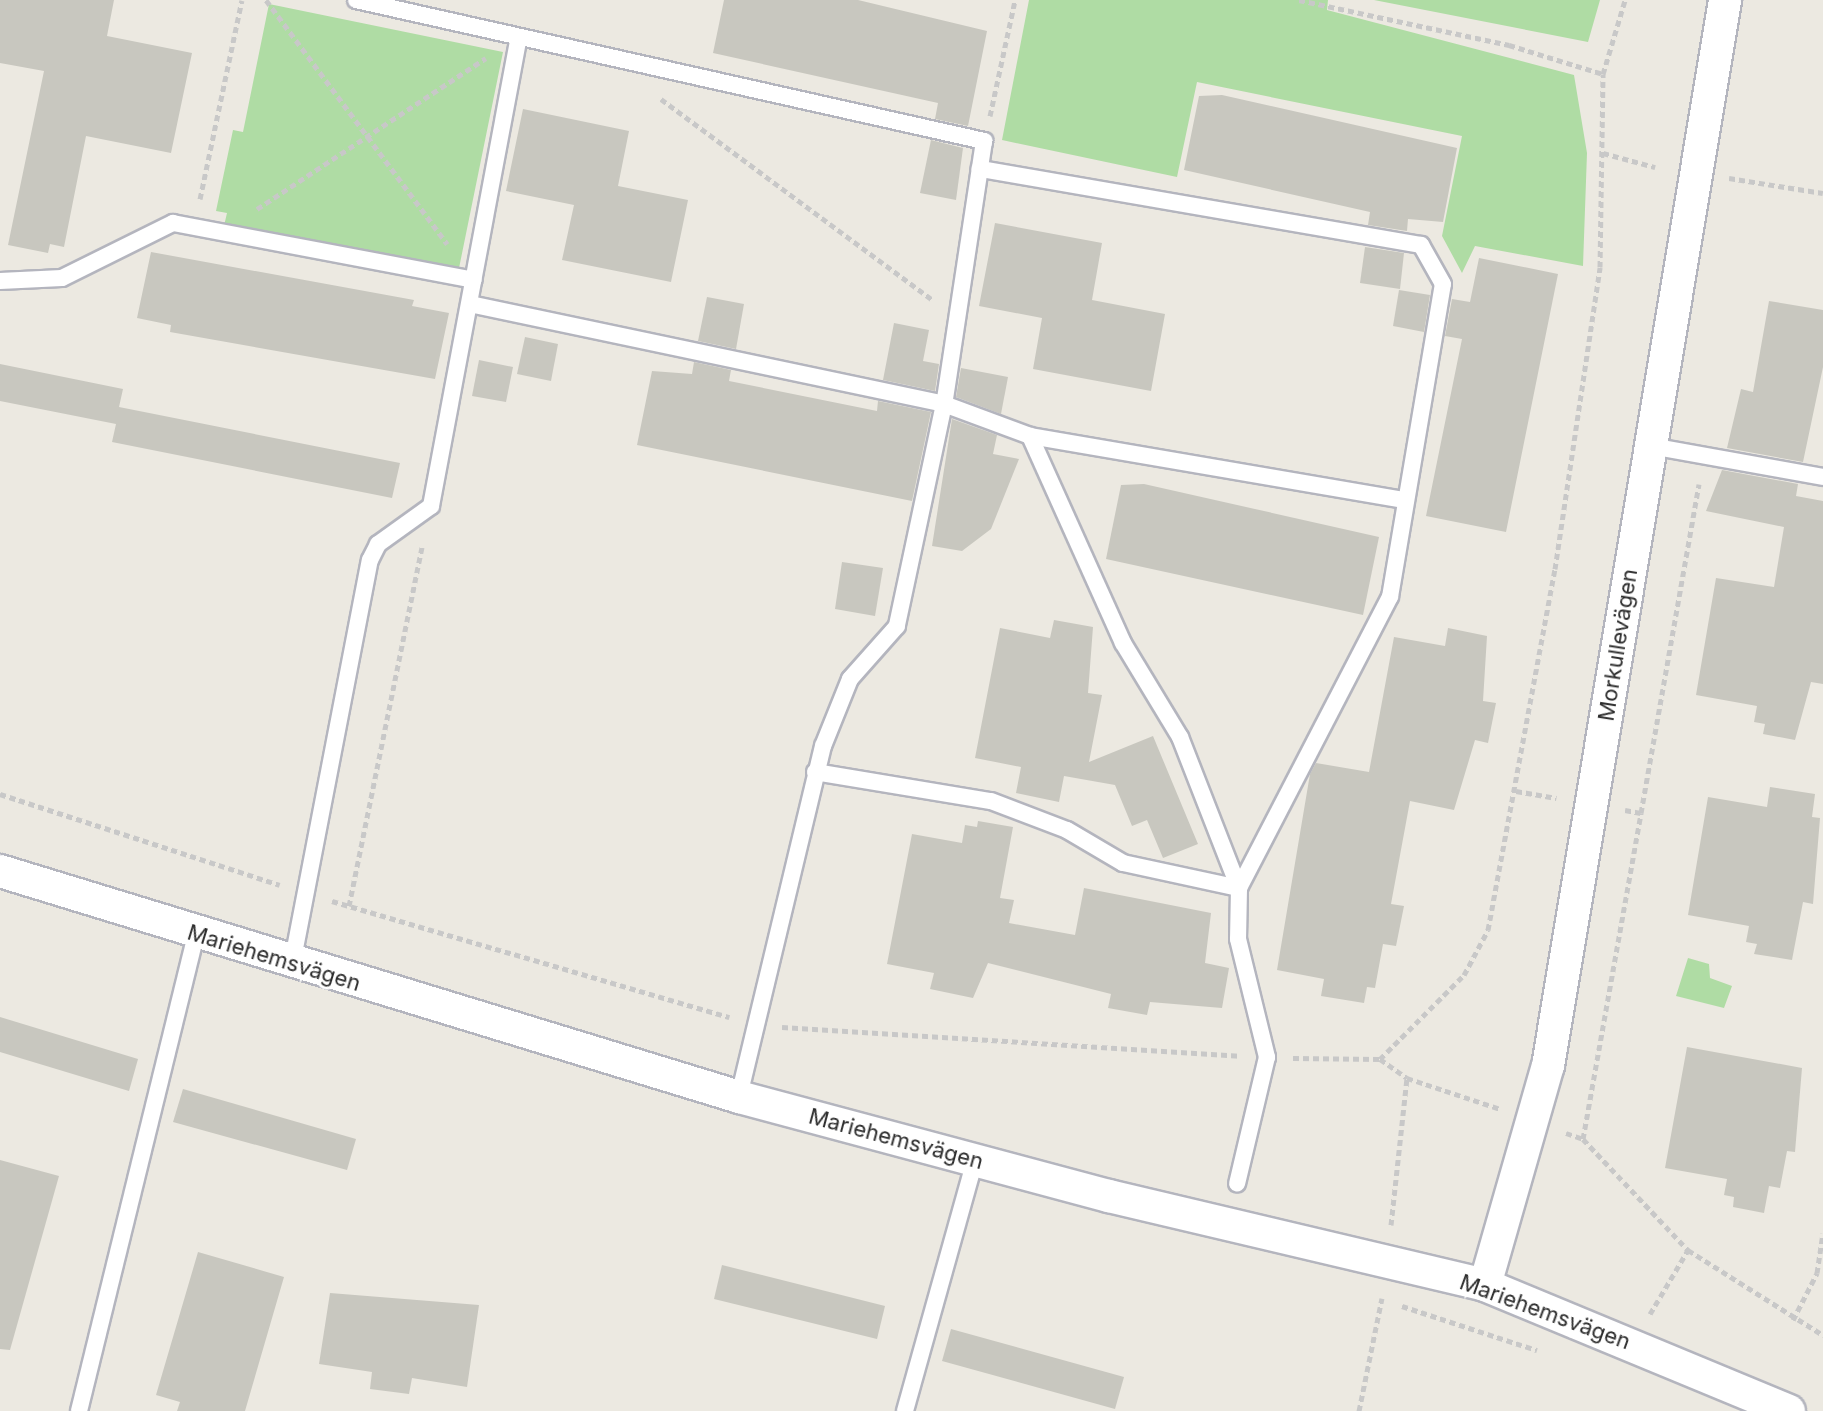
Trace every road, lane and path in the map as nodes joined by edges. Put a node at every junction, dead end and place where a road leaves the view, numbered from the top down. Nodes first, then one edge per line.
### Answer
1 (242, 0) edge
2 (266, 0) edge
3 (356, 0) edge
4 (1015, 0) edge
5 (1299, 0) edge
6 (1625, 0) edge
7 (1725, 0) edge
8 (519, 37) junction
9 (1603, 74) junction
10 (654, 93) dead end
11 (984, 141) junction
12 (1603, 153) junction
13 (1655, 167) dead end
14 (979, 169) junction
15 (1724, 177) dead end
16 (1823, 193) edge
17 (194, 224) junction
18 (223, 230) junction
19 (474, 280) junction
20 (0, 281) edge
21 (470, 304) junction
22 (959, 319) junction
23 (944, 404) junction
24 (1030, 436) junction
25 (1651, 446) junction
26 (1704, 456) junction
27 (1823, 477) edge
28 (1406, 500) junction
29 (431, 506) junction
30 (1688, 542) dead end
31 (815, 772) junction
32 (0, 794) edge
33 (1641, 813) dead end
34 (0, 871) edge
35 (1239, 888) junction
36 (307, 894) junction
37 (349, 906) junction
38 (196, 933) junction
39 (292, 964) junction
40 (759, 1026) junction
41 (1267, 1057) junction
42 (1380, 1059) junction
43 (1407, 1078) junction
44 (739, 1097) junction
45 (1535, 1121) junction
46 (1583, 1139) junction
47 (975, 1161) junction
48 (1237, 1184) dead end
49 (1394, 1197) dead end
50 (1823, 1233) edge
51 (1688, 1250) junction
52 (1485, 1285) junction
53 (1658, 1295) dead end
54 (1793, 1320) junction
55 (1823, 1335) edge
56 (1547, 1353) dead end
57 (79, 1411) edge
58 (905, 1411) edge
59 (1359, 1411) edge
60 (1789, 1411) edge

1 - 17 path
2 - 19 path
3 - 8 lane
4 - 11 path
5 - 9 path
6 - 9 path
7 - 25 street, Morkullevägen
8 - 11 lane
8 - 18 path
8 - 19 lane
9 - 12 path
10 - 22 path
11 - 14 lane
12 - 13 path
12 - 42 path
14 - 22 lane
14 - 28 lane
15 - 16 path
17 - 18 lane
17 - 20 lane
18 - 19 lane
19 - 21 lane
21 - 23 lane
21 - 29 lane
22 - 23 lane
23 - 24 lane
23 - 31 lane
24 - 28 lane
24 - 35 lane
25 - 26 lane
25 - 45 street, Morkullevägen
26 - 27 lane
26 - 30 path
28 - 35 lane
29 - 36 lane
29 - 37 path
31 - 35 lane
31 - 40 lane
32 - 36 path
33 - 46 path
34 - 38 street, Mariehemsvägen
35 - 41 lane
36 - 37 path
36 - 39 lane
37 - 40 path
38 - 39 street, Mariehemsvägen
38 - 57 lane
39 - 44 street, Mariehemsvägen
40 - 41 path
40 - 44 lane
41 - 42 path
41 - 48 lane
42 - 43 path
43 - 45 path
43 - 49 path
44 - 47 street, Mariehemsvägen
45 - 46 path
45 - 52 street, Morkullevägen
46 - 51 path
47 - 52 street, Mariehemsvägen
47 - 58 lane
50 - 54 path
51 - 53 path
51 - 54 path
52 - 60 street, Mariehemsvägen
54 - 55 path
56 - 59 path

